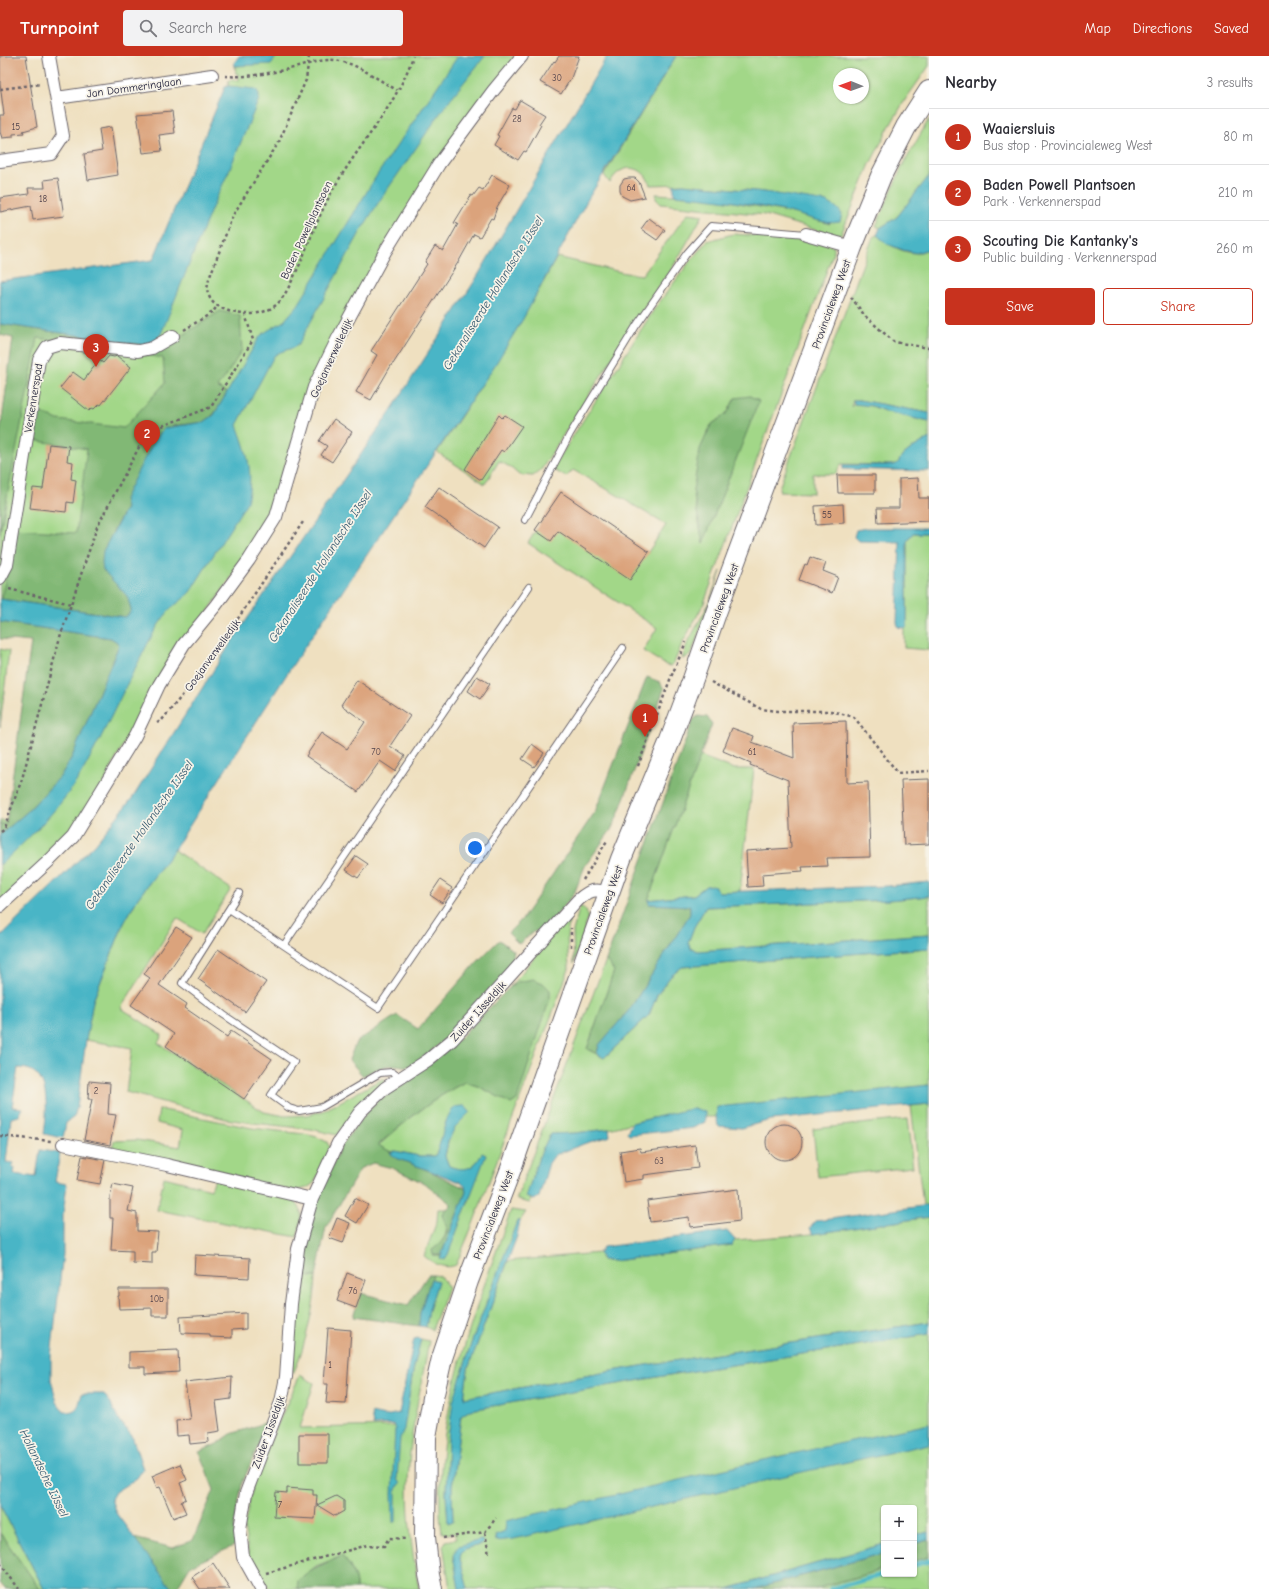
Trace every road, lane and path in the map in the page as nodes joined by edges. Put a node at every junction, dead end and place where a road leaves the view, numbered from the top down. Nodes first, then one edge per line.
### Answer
1 (49, 56) edge
2 (309, 56) edge
3 (413, 56) edge
4 (522, 56) edge
5 (308, 64) junction
6 (212, 75) joint
7 (54, 82) junction
8 (0, 89) edge
9 (397, 90) junction
10 (929, 91) edge
11 (57, 98) junction
12 (0, 161) edge
13 (806, 234) joint
14 (852, 247) junction
15 (217, 306) junction
16 (245, 314) junction
17 (865, 316) dead end
18 (173, 336) joint
19 (929, 348) edge
20 (526, 520) dead end
21 (304, 522) dead end
22 (0, 578) edge
23 (529, 587) dead end
24 (7, 589) dead end
25 (70, 604) junction
26 (623, 648) dead end
27 (705, 679) dead end
28 (135, 736) junction
29 (929, 771) edge
30 (0, 831) edge
31 (239, 893) dead end
32 (609, 893) junction
33 (0, 906) edge
34 (229, 909) junction
35 (284, 945) junction
36 (400, 1078) junction
37 (0, 1136) edge
38 (63, 1144) joint
39 (312, 1199) junction
40 (496, 1518) dead end
41 (485, 1532) junction
42 (413, 1539) dead end
43 (440, 1539) dead end
44 (489, 1555) dead end
45 (0, 1563) edge
46 (254, 1577) junction
47 (19, 1589) edge
48 (261, 1589) edge
49 (432, 1589) edge

1 - 7 street
2 - 5 path
3 - 9 path, Baden Powellplantsoen
4 - 28 street, Goejanverwelledijk
5 - 6 path
5 - 9 path
5 - 15 path
6 - 11 street, Jan Dommeringlaan
7 - 8 path
7 - 11 street
9 - 16 path, Baden Powellplantsoen
10 - 14 main road, Provincialeweg West
11 - 12 street
13 - 14 street, Provincialeweg West
13 - 20 lane, Provincialeweg West
14 - 32 main road, Provincialeweg West
15 - 16 path, Baden Powellplantsoen
15 - 18 path
16 - 25 path
17 - 19 path
18 - 22 street, Verkennerspad
21 - 28 path, Goejanverwelledijk
23 - 35 lane
24 - 25 path
25 - 30 path
26 - 35 lane
27 - 29 path
28 - 33 street, Goejanverwelledijk
31 - 34 lane
32 - 36 street, Zuider IJsseldijk
32 - 49 main road, Provincialeweg West
34 - 35 lane
34 - 36 lane
36 - 39 street, Zuider IJsseldijk
37 - 38 path
38 - 39 street
39 - 46 street, Zuider IJsseldijk
40 - 41 path
41 - 43 path
41 - 44 path
42 - 46 path
45 - 47 path
46 - 48 street, Zuider IJsseldijk

